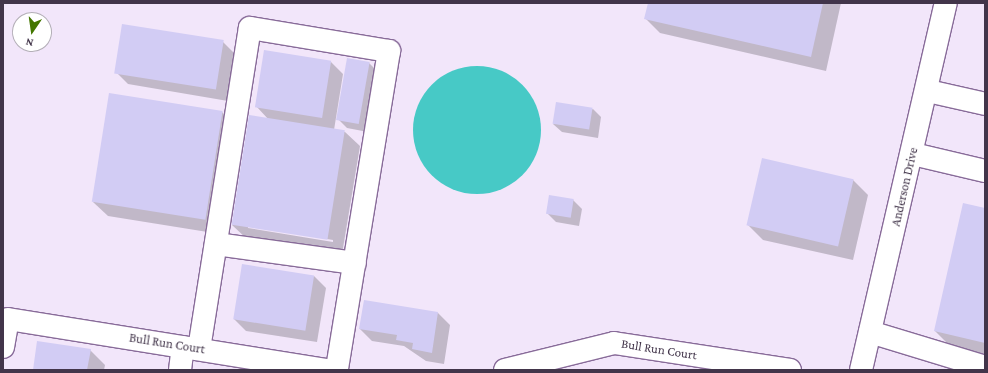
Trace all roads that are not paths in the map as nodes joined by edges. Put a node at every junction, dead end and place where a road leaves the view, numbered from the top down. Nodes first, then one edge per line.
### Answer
1 (946, 3) edge
2 (928, 91) junction
3 (985, 104) edge
4 (912, 154) junction
5 (985, 171) edge
6 (216, 244) junction
7 (355, 263) junction
8 (870, 332) junction
9 (3, 347) edge
10 (191, 348) junction
11 (668, 361) edge
12 (293, 367) edge
13 (985, 367) edge
14 (180, 370) edge
15 (327, 370) edge
16 (337, 370) edge
17 (505, 370) edge
18 (790, 370) edge
19 (861, 370) edge

1 - 2 street, Anderson Drive
2 - 3 street
2 - 4 street, Anderson Drive
4 - 5 street
4 - 8 street, Anderson Drive
6 - 7 street
6 - 7 street
6 - 10 street
7 - 16 street
8 - 13 street
8 - 19 street, Anderson Drive
9 - 10 street, Bull Run Court
10 - 12 street, Bull Run Court
10 - 14 street
11 - 17 street, Bull Run Court
11 - 18 street, Bull Run Court
12 - 15 street, Bull Run Court

